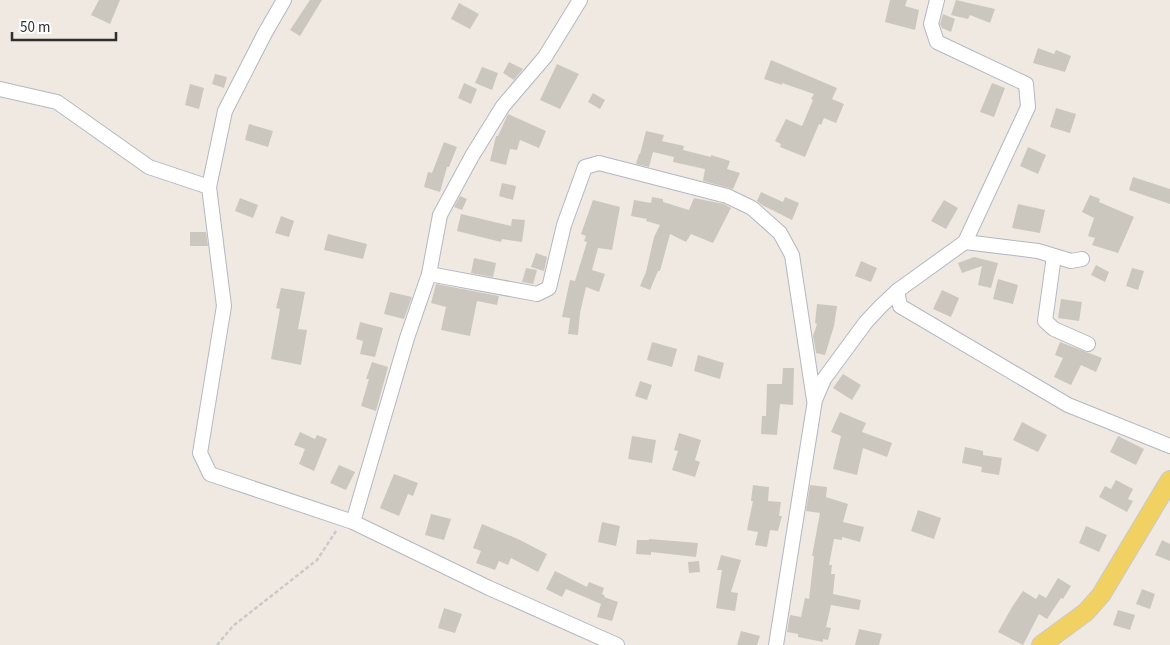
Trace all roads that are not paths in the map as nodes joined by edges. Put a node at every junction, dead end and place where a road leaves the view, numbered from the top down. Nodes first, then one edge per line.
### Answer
1 (284, 0) edge
2 (580, 0) edge
3 (938, 0) edge
4 (0, 89) edge
5 (209, 186) junction
6 (965, 242) junction
7 (1054, 256) junction
8 (1082, 259) dead end
9 (429, 274) junction
10 (897, 291) junction
11 (1088, 344) dead end
12 (814, 400) junction
13 (1170, 446) edge
14 (1170, 480) edge
15 (348, 520) junction
16 (617, 645) edge
17 (776, 645) edge
18 (1042, 645) edge

1 - 5 street
2 - 9 street
3 - 6 street
4 - 5 street
5 - 15 street
6 - 7 street
6 - 10 street
7 - 8 street
7 - 11 street
9 - 12 street
9 - 15 street
10 - 12 street
10 - 13 street
12 - 17 street
14 - 18 main road
15 - 16 street

